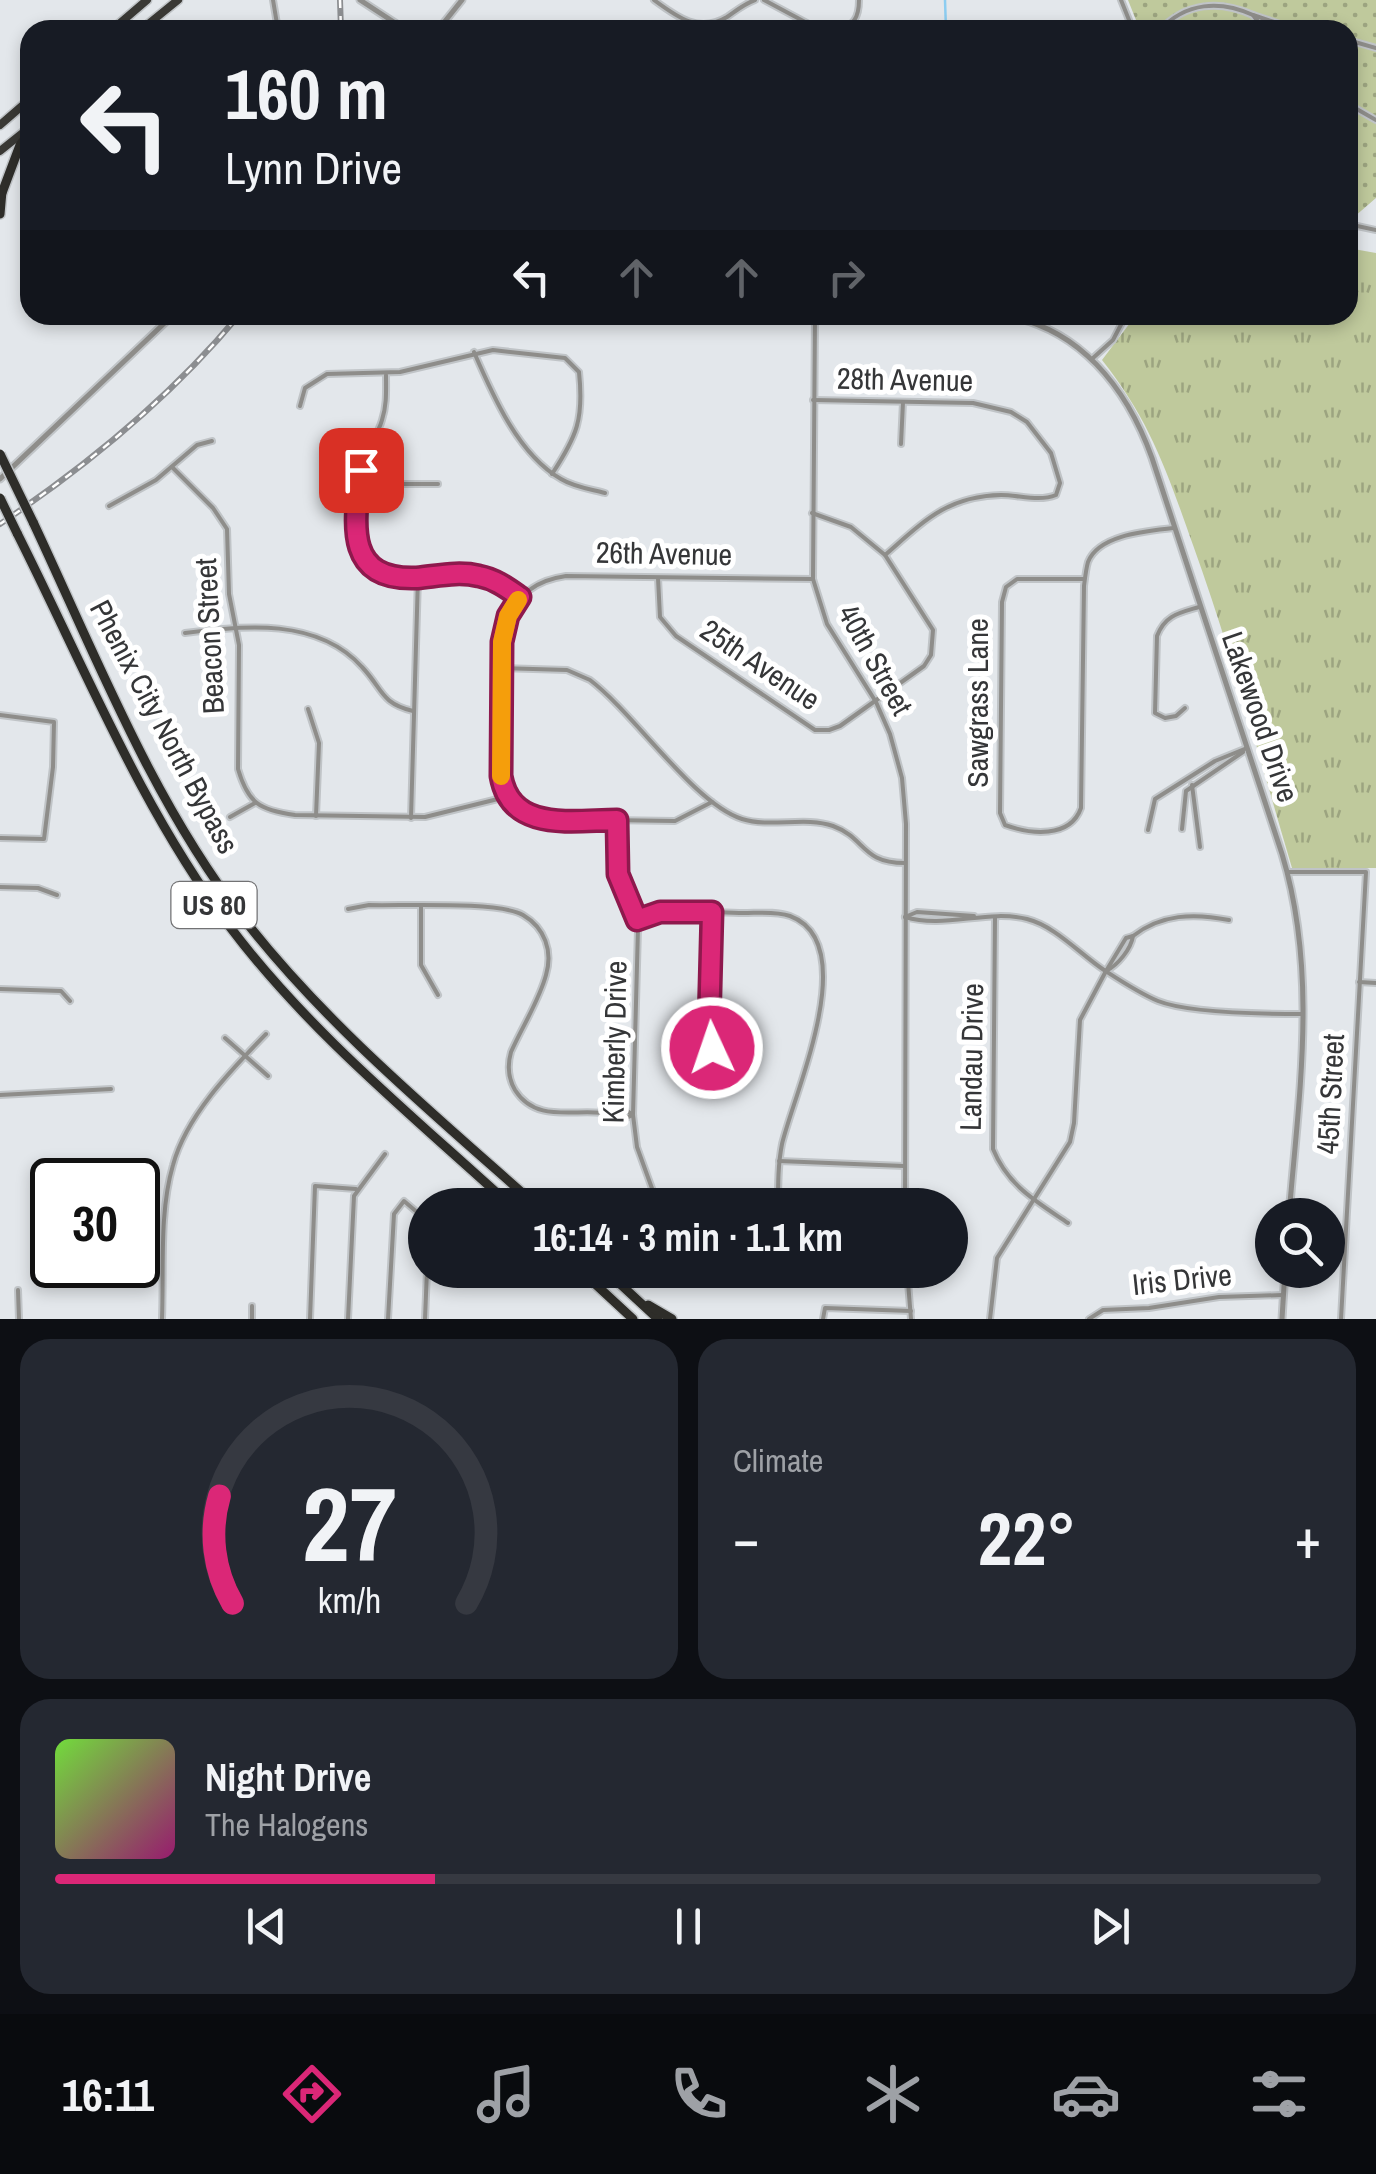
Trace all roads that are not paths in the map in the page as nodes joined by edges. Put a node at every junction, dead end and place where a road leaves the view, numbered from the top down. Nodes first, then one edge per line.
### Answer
1 (147, 0) edge
2 (178, 0) edge
3 (360, 0) edge
4 (462, 0) edge
5 (654, 0) edge
6 (755, 0) edge
7 (764, 0) edge
8 (1253, 15) junction
9 (124, 20) edge
10 (153, 20) edge
11 (391, 20) edge
12 (446, 20) edge
13 (686, 20) edge
14 (720, 20) edge
15 (801, 20) edge
16 (1171, 20) edge
17 (1257, 20) edge
18 (1268, 20) edge
19 (20, 108) edge
20 (0, 125) edge
21 (20, 149) edge
22 (0, 179) edge
23 (2, 193) edge
24 (0, 214) edge
25 (162, 325) edge
26 (815, 325) edge
27 (1037, 325) edge
28 (1121, 325) edge
29 (474, 352) junction
30 (1094, 358) junction
31 (386, 373) junction
32 (813, 400) junction
33 (904, 402) junction
34 (300, 406) dead end
35 (212, 441) dead end
36 (902, 444) dead end
37 (0, 454) edge
38 (172, 467) junction
39 (552, 474) junction
40 (0, 479) edge
41 (360, 484) junction
42 (438, 484) dead end
43 (605, 493) dead end
44 (0, 498) edge
45 (108, 506) dead end
46 (812, 513) junction
47 (1174, 528) junction
48 (885, 555) junction
49 (418, 578) junction
50 (658, 578) junction
51 (813, 579) junction
52 (1085, 579) junction
53 (520, 597) junction
54 (1199, 607) junction
55 (237, 629) junction
56 (185, 633) dead end
57 (501, 668) junction
58 (876, 702) junction
59 (1185, 708) dead end
60 (308, 709) dead end
61 (414, 711) junction
62 (0, 715) edge
63 (1246, 748) junction
64 (1192, 785) junction
65 (506, 797) junction
66 (712, 802) junction
67 (255, 804) junction
68 (316, 816) junction
69 (230, 817) dead end
70 (411, 818) junction
71 (617, 820) junction
72 (1148, 830) dead end
73 (1182, 830) dead end
74 (0, 838) edge
75 (1200, 848) dead end
76 (906, 862) junction
77 (1288, 872) junction
78 (0, 887) edge
79 (57, 896) dead end
80 (421, 907) junction
81 (348, 909) dead end
82 (712, 912) junction
83 (904, 917) junction
84 (996, 917) junction
85 (637, 920) junction
86 (1229, 920) dead end
87 (1106, 971) junction
88 (1359, 982) junction
89 (1376, 983) edge
90 (0, 989) edge
91 (438, 996) dead end
92 (70, 1000) dead end
93 (1304, 1014) junction
94 (266, 1034) dead end
95 (225, 1038) dead end
96 (712, 1048) dead end
97 (244, 1056) junction
98 (268, 1076) dead end
99 (111, 1089) dead end
100 (0, 1096) edge
101 (633, 1114) junction
102 (385, 1154) dead end
103 (779, 1162) junction
104 (904, 1166) junction
105 (492, 1188) edge
106 (517, 1188) edge
107 (652, 1188) edge
108 (778, 1188) edge
109 (904, 1188) edge
110 (356, 1190) junction
111 (1290, 1198) edge
112 (1034, 1200) junction
113 (408, 1204) edge
114 (1068, 1223) dead end
115 (426, 1288) edge
116 (600, 1288) edge
117 (624, 1288) edge
118 (909, 1288) edge
119 (1284, 1288) edge
120 (18, 1290) dead end
121 (630, 1294) junction
122 (1283, 1295) junction
123 (252, 1306) dead end
124 (911, 1311) junction
125 (18, 1319) edge
126 (162, 1319) edge
127 (252, 1319) edge
128 (310, 1319) edge
129 (348, 1319) edge
130 (388, 1319) edge
131 (425, 1319) edge
132 (634, 1319) edge
133 (658, 1319) edge
134 (672, 1319) edge
135 (823, 1319) edge
136 (911, 1319) edge
137 (990, 1319) edge
138 (1090, 1319) edge
139 (1282, 1319) edge
140 (1341, 1319) edge

1 - 9 highway
2 - 10 highway
3 - 11 street
4 - 12 street
5 - 13 street
6 - 14 street
7 - 15 street
8 - 16 street
8 - 17 street
8 - 18 street
19 - 20 highway
21 - 23 highway
22 - 23 highway
23 - 24 highway
25 - 40 street
26 - 32 street, 40th Street
27 - 30 street, Lakewood Drive
28 - 30 street
29 - 31 street
29 - 39 street
29 - 39 street
30 - 47 street, Lakewood Drive
31 - 34 street
31 - 41 street
32 - 33 street, 28th Avenue
32 - 46 street, 40th Street
33 - 36 street
33 - 48 street, 28th Avenue
35 - 38 street
37 - 106 highway, Phenix City North Bypass / US 80, bridge
38 - 45 street
38 - 55 street, Beacon Street
39 - 43 street
41 - 42 street
41 - 49 street
44 - 105 highway, Phenix City North Bypass / US 80, bridge
46 - 48 street
46 - 51 street, 40th Street
47 - 52 street
47 - 54 street, Lakewood Drive
48 - 58 street
49 - 53 street
49 - 61 street
50 - 51 street, 26th Avenue
50 - 53 street, 26th Avenue
50 - 58 street, 25th Avenue
51 - 58 street, 40th Street
52 - 52 street, Sawgrass Lane
53 - 57 street
54 - 59 street
54 - 63 street, Lakewood Drive
55 - 56 street
55 - 61 street
55 - 67 street, Beacon Street
57 - 65 street
57 - 66 street
58 - 76 street, 40th Street
60 - 68 street
61 - 70 street
62 - 74 street
63 - 64 street
63 - 72 street
63 - 77 street, Lakewood Drive
64 - 73 street
64 - 75 street
65 - 70 street
65 - 71 street
66 - 71 street
66 - 76 street
67 - 68 street
67 - 69 street
68 - 70 street
71 - 85 street, Kimberly Drive
76 - 83 street, 40th Street
77 - 88 street, 45th Street
77 - 93 street, Lakewood Drive
78 - 79 street
80 - 81 street
80 - 91 street
80 - 101 street
82 - 85 street
82 - 96 street
82 - 103 street
83 - 84 street
83 - 104 street, 40th Street
84 - 87 street
84 - 112 street, Landau Drive
85 - 101 street, Kimberly Drive
86 - 87 street
87 - 93 street
87 - 112 street
88 - 89 street
88 - 140 street, 45th Street
90 - 92 street
93 - 111 street, Lakewood Drive
94 - 97 street
95 - 97 street
97 - 98 street
97 - 126 street
99 - 100 street
101 - 107 street, Kimberly Drive
102 - 110 street
103 - 104 street
103 - 108 street
104 - 109 street, 40th Street
110 - 128 street
110 - 129 street
112 - 114 street, Landau Drive
112 - 137 street
113 - 130 street
115 - 131 street
116 - 132 highway
117 - 121 highway
118 - 124 street
119 - 122 street
120 - 125 street
121 - 133 highway
121 - 134 highway
122 - 138 street, Iris Drive
122 - 139 street
123 - 127 street
124 - 135 street
124 - 136 street

